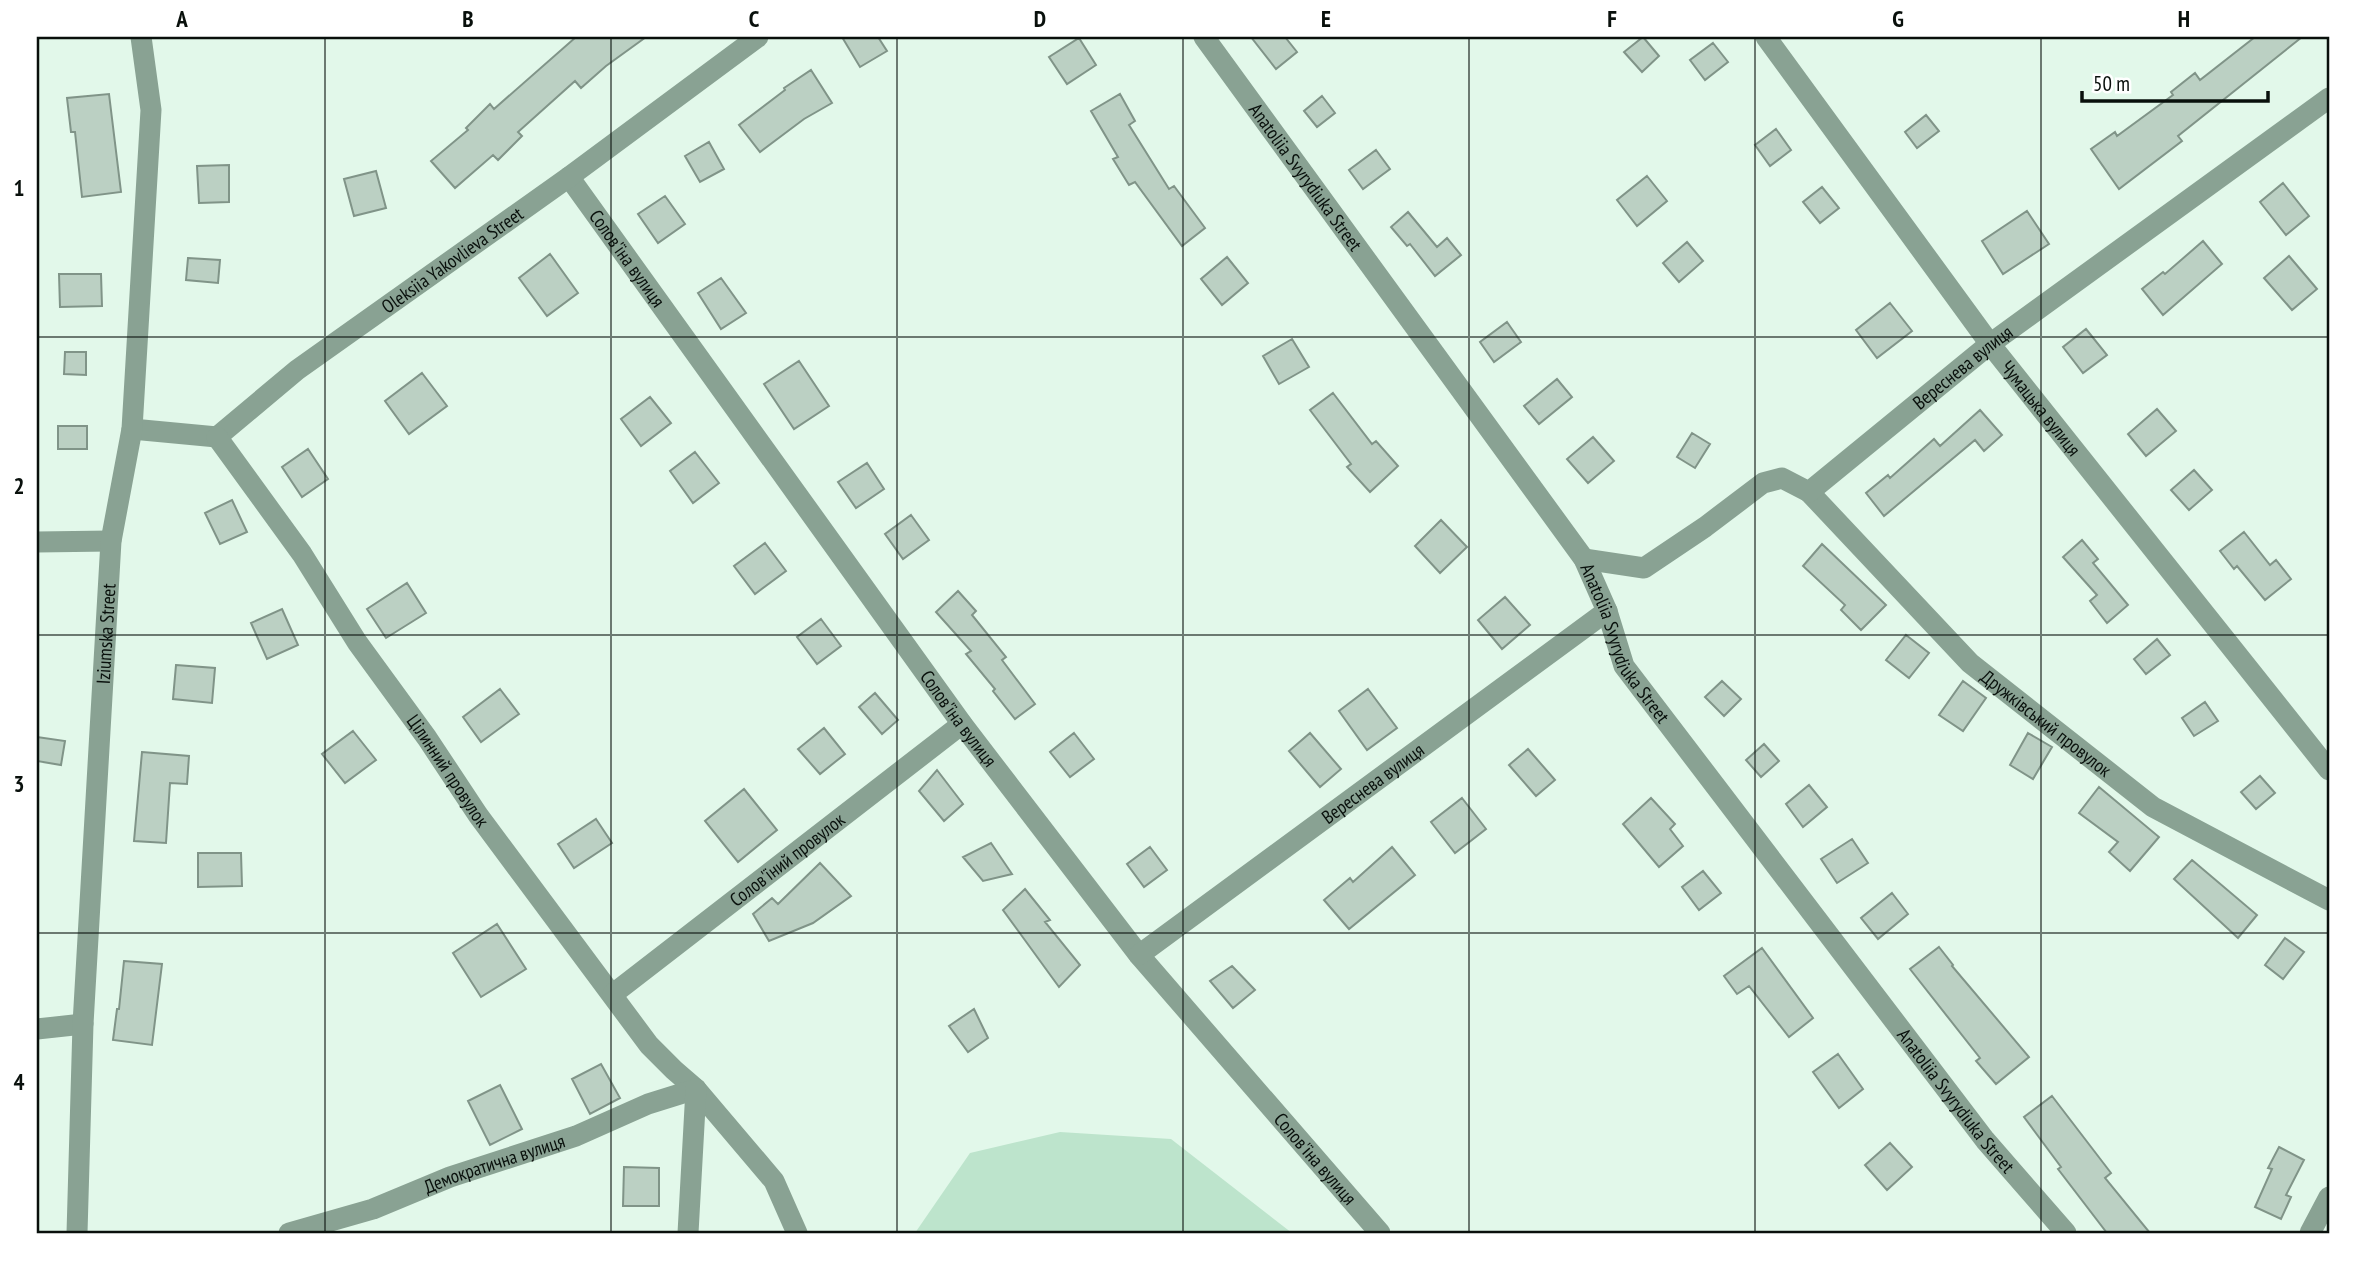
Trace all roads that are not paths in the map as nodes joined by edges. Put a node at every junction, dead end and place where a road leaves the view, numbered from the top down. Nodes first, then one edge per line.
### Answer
1 (141, 37) edge
2 (758, 37) edge
3 (1204, 37) edge
4 (1766, 37) edge
5 (2329, 98) edge
6 (569, 177) junction
7 (1990, 344) junction
8 (132, 429) junction
9 (217, 437) junction
10 (1809, 492) junction
11 (111, 541) junction
12 (37, 542) edge
13 (1584, 559) junction
14 (1607, 611) junction
15 (962, 724) junction
16 (2329, 770) edge
17 (2329, 900) edge
18 (1139, 955) junction
19 (613, 994) junction
20 (83, 1024) junction
21 (37, 1029) edge
22 (696, 1089) junction
23 (2329, 1197) edge
24 (77, 1233) edge
25 (289, 1233) edge
26 (688, 1233) edge
27 (797, 1233) edge
28 (1380, 1233) edge
29 (2066, 1233) edge
30 (2310, 1233) edge

1 - 8 street, Iziumska Street
2 - 6 street, Oleksiia Yakovlieva Street
3 - 13 street, Anatoliia Svyrydiuka Street
4 - 7 street, Чумацька вулиця
5 - 7 street, Вереснева вулиця
6 - 9 street, Oleksiia Yakovlieva Street
6 - 15 street, Солов'їна вулиця
7 - 10 street, Вереснева вулиця
7 - 16 street, Чумацька вулиця
8 - 9 street
8 - 11 street, Iziumska Street
9 - 19 street, Цілинний провулок
10 - 13 street
10 - 17 street, Дружківський провулок
11 - 12 street
11 - 20 street, Iziumska Street
13 - 14 street, Anatoliia Svyrydiuka Street
14 - 18 street, Вереснева вулиця
14 - 29 street, Anatoliia Svyrydiuka Street
15 - 18 street, Солов'їна вулиця
15 - 19 street, Солов'їний провулок
18 - 28 street, Солов'їна вулиця
19 - 22 street, Цілинний провулок
20 - 21 street
20 - 24 street, Iziumska Street
22 - 25 street, Демократична вулиця
22 - 26 street
22 - 27 street, Цілинний провулок
23 - 30 street

